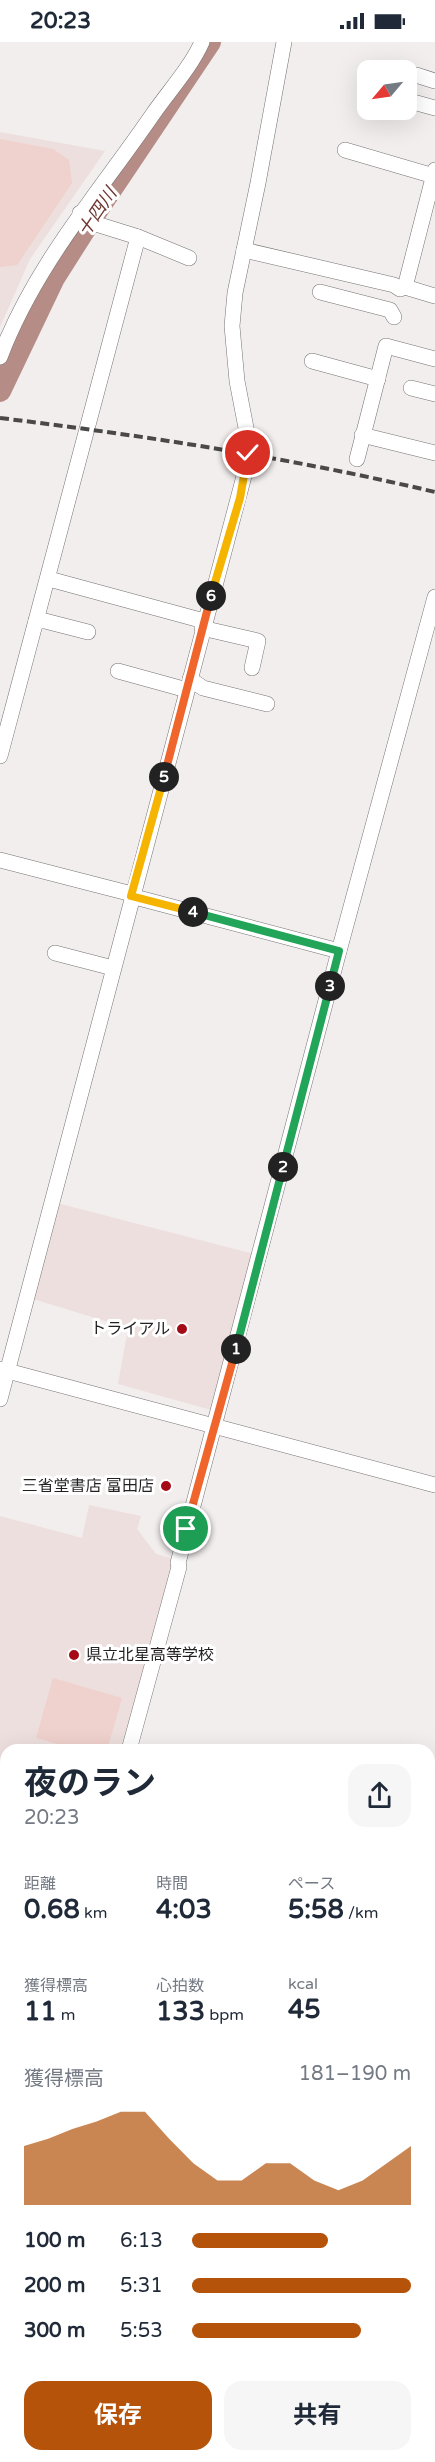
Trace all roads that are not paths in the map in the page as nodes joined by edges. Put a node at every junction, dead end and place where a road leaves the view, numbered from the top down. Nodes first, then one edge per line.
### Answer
1 (202, 42) edge
2 (284, 42) edge
3 (417, 75) edge
4 (435, 81) edge
5 (417, 103) edge
6 (435, 108) edge
7 (345, 150) dead end
8 (434, 173) edge
9 (86, 217) junction
10 (138, 237) junction
11 (244, 250) junction
12 (189, 258) dead end
13 (402, 288) junction
14 (320, 292) dead end
15 (435, 296) edge
16 (0, 357) edge
17 (435, 359) edge
18 (312, 361) dead end
19 (378, 379) junction
20 (411, 388) dead end
21 (435, 394) edge
22 (362, 435) junction
23 (435, 453) edge
24 (357, 459) dead end
25 (49, 579) junction
26 (435, 597) edge
27 (36, 621) junction
28 (203, 625) junction
29 (88, 632) dead end
30 (252, 668) dead end
31 (118, 671) dead end
32 (189, 685) junction
33 (267, 704) dead end
34 (0, 756) edge
35 (0, 860) edge
36 (132, 895) junction
37 (339, 951) junction
38 (55, 953) dead end
39 (113, 968) junction
40 (4, 1370) edge
41 (0, 1399) edge
42 (216, 1426) junction
43 (435, 1485) edge
44 (131, 1744) edge

1 - 9 street
2 - 11 street
3 - 4 street
5 - 6 street
7 - 8 street
8 - 13 street
9 - 10 street
9 - 16 street
10 - 12 street
10 - 25 street
11 - 13 street
11 - 28 street
13 - 14 street
13 - 15 street
17 - 19 street
18 - 19 street
19 - 22 street
20 - 21 street
22 - 23 street
22 - 24 street
25 - 27 street
25 - 28 street
26 - 37 street
27 - 29 street
27 - 34 street
28 - 30 street
28 - 32 street
31 - 32 street
32 - 33 street
32 - 36 street
35 - 36 street
36 - 37 street
36 - 39 street
37 - 42 street
38 - 39 street
39 - 40 street
40 - 41 street
40 - 42 street
42 - 43 street
42 - 44 street

